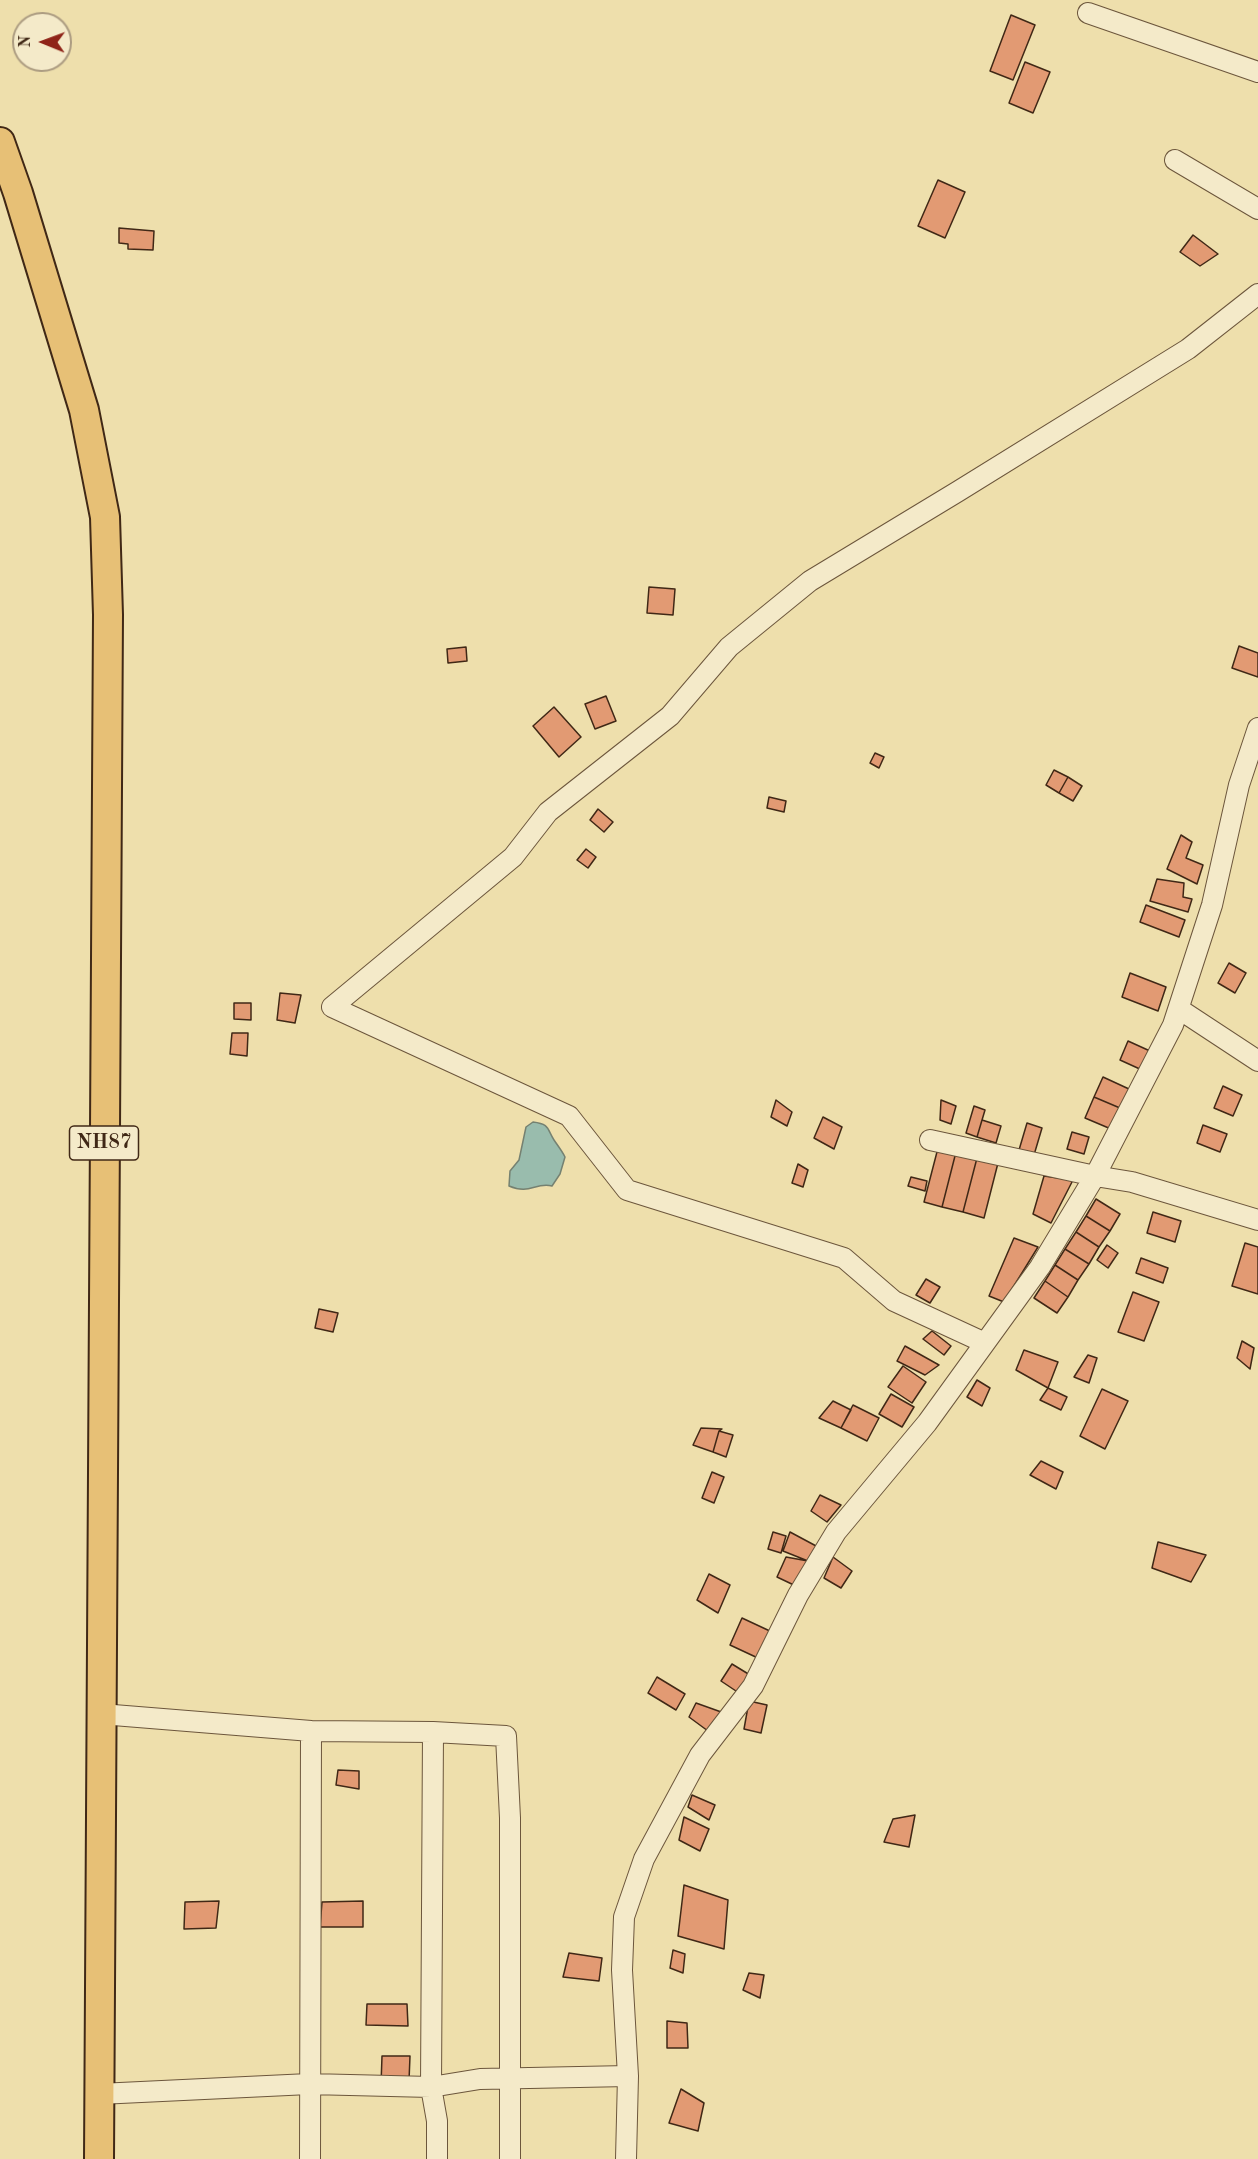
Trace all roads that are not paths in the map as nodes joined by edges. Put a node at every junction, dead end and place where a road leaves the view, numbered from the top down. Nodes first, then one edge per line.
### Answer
1 (1088, 13) dead end
2 (1258, 72) edge
3 (0, 142) edge
4 (1175, 160) dead end
5 (1258, 209) edge
6 (1258, 294) edge
7 (1258, 728) edge
8 (1179, 1009) junction
9 (1258, 1061) edge
10 (930, 1140) dead end
11 (1095, 1176) junction
12 (1258, 1220) edge
13 (985, 1343) junction
14 (101, 1714) junction
15 (310, 1731) junction
16 (433, 1732) junction
17 (628, 2076) junction
18 (509, 2078) junction
19 (309, 2084) junction
20 (431, 2087) junction
21 (99, 2094) junction
22 (99, 2159) edge
23 (310, 2159) edge
24 (437, 2159) edge
25 (510, 2159) edge
26 (626, 2159) edge

1 - 2 street
3 - 14 highway, NH87
4 - 5 street
6 - 13 street
7 - 8 street
8 - 9 street
8 - 11 street
10 - 11 street
11 - 12 street
11 - 13 street
13 - 17 street
14 - 15 street
14 - 21 highway, NH87
15 - 16 street
15 - 19 street
16 - 18 street
16 - 20 street
17 - 18 street
17 - 26 street
18 - 20 street
18 - 25 street
19 - 20 street
19 - 21 street
19 - 23 street
20 - 24 street
21 - 22 highway, NH87

